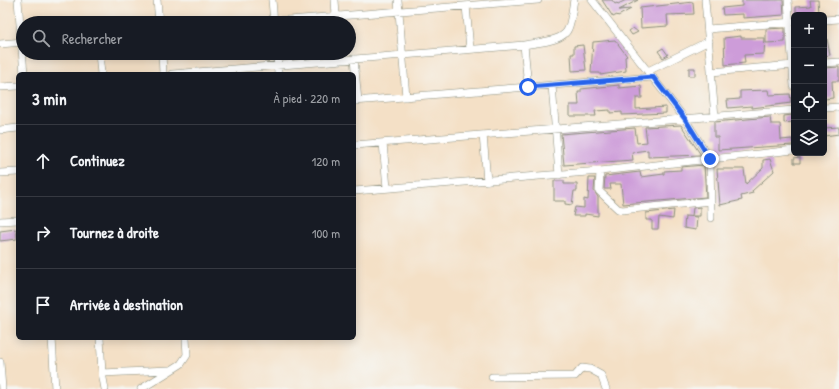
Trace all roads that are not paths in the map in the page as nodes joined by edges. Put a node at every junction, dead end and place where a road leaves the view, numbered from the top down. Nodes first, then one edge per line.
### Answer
1 (18, 0) edge
2 (157, 0) edge
3 (272, 0) edge
4 (335, 0) edge
5 (398, 0) edge
6 (538, 0) edge
7 (574, 0) edge
8 (705, 0) edge
9 (788, 0) edge
10 (596, 1) edge
11 (466, 6) junction
12 (398, 11) junction
13 (20, 16) edge
14 (158, 16) edge
15 (273, 16) edge
16 (336, 16) joint
17 (791, 16) edge
18 (839, 19) edge
19 (827, 20) edge
20 (791, 22) edge
21 (708, 29) junction
22 (708, 41) junction
23 (16, 43) edge
24 (0, 44) edge
25 (524, 45) junction
26 (470, 49) junction
27 (402, 55) junction
28 (356, 59) edge
29 (23, 60) edge
30 (99, 60) edge
31 (162, 60) edge
32 (277, 60) edge
33 (341, 60) edge
34 (354, 60) edge
35 (839, 62) edge
36 (827, 63) edge
37 (278, 65) junction
38 (791, 65) edge
39 (648, 70) junction
40 (24, 72) edge
41 (100, 72) edge
42 (163, 72) edge
43 (196, 72) edge
44 (278, 72) edge
45 (355, 72) edge
46 (711, 72) junction
47 (653, 77) junction
48 (552, 85) junction
49 (16, 86) edge
50 (0, 87) edge
51 (528, 87) junction
52 (406, 97) junction
53 (356, 101) edge
54 (839, 107) edge
55 (827, 108) edge
56 (791, 110) edge
57 (715, 117) junction
58 (685, 119) junction
59 (16, 128) edge
60 (556, 129) junction
61 (0, 130) edge
62 (483, 135) junction
63 (383, 143) junction
64 (356, 145) edge
65 (791, 150) edge
66 (710, 159) junction
67 (600, 171) junction
68 (16, 172) edge
69 (0, 173) edge
70 (560, 175) junction
71 (487, 180) junction
72 (387, 188) junction
73 (356, 191) edge
74 (711, 201) junction
75 (711, 218) dead end
76 (16, 220) edge
77 (0, 221) edge
78 (52, 340) edge
79 (100, 340) edge
80 (186, 340) edge
81 (0, 362) edge
82 (171, 370) junction
83 (102, 373) junction
84 (492, 376) dead end
85 (2, 389) edge
86 (55, 389) edge
87 (105, 389) edge
88 (141, 389) edge
89 (606, 389) edge

1 - 13 street
2 - 14 street
3 - 15 street
4 - 16 street
5 - 12 street
6 - 11 street
7 - 25 street
8 - 21 street
9 - 17 street
10 - 39 street
11 - 12 street
11 - 26 street
12 - 16 street
12 - 27 street
18 - 19 street
20 - 21 street
21 - 22 street
22 - 39 street
22 - 46 street
23 - 24 street
25 - 26 street
25 - 51 street
26 - 27 street
27 - 28 street
27 - 52 street
29 - 40 street
30 - 41 street
31 - 42 street
32 - 37 street
33 - 37 street
34 - 45 street
35 - 36 street
37 - 43 street
37 - 44 street
38 - 46 street
39 - 47 street
46 - 57 street
47 - 48 street
47 - 58 street
48 - 51 street
48 - 60 street
49 - 50 street
51 - 52 street
52 - 53 street
54 - 55 street
56 - 57 street
57 - 58 street
58 - 60 street
58 - 66 street
59 - 61 street
60 - 62 street
60 - 70 street
62 - 63 street
62 - 71 street
63 - 64 street
63 - 72 street
65 - 66 street
66 - 67 street
66 - 74 street
67 - 70 street
67 - 74 street
68 - 69 street
70 - 71 street
71 - 72 street
72 - 73 street
74 - 75 street
76 - 77 street
78 - 86 street
79 - 83 street
80 - 82 street
81 - 85 street
82 - 83 street
82 - 88 street
83 - 87 street
84 - 89 street

